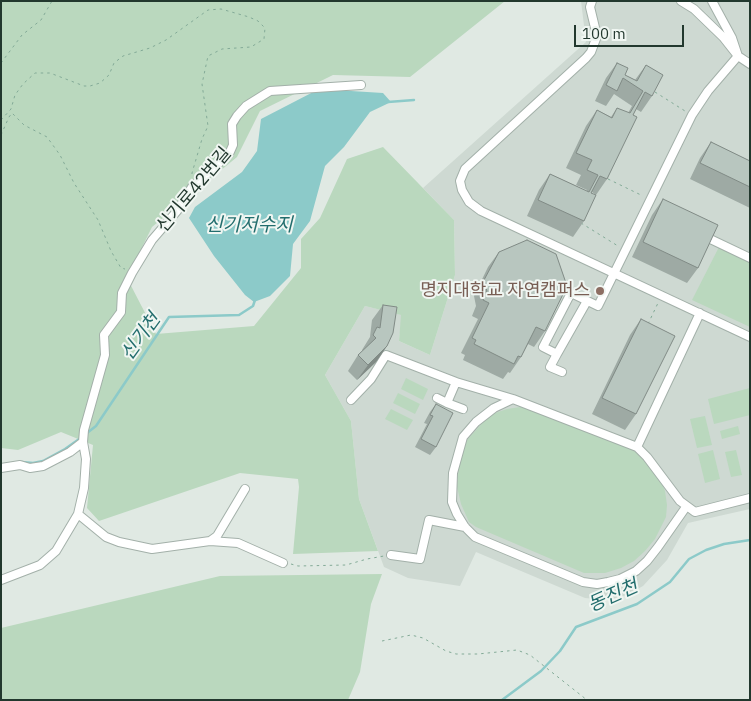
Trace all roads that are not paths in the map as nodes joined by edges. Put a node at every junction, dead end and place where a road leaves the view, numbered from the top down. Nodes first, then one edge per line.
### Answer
1 (592, 1) edge
2 (681, 1) edge
3 (712, 1) edge
4 (738, 56) junction
5 (750, 64) edge
6 (361, 85) dead end
7 (706, 237) edge
8 (750, 258) edge
9 (614, 273) junction
10 (587, 301) junction
11 (700, 313) junction
12 (750, 337) edge
13 (557, 354) junction
14 (562, 372) dead end
15 (456, 382) junction
16 (437, 398) dead end
17 (513, 399) junction
18 (351, 400) dead end
19 (447, 403) junction
20 (463, 409) dead end
21 (83, 442) junction
22 (637, 447) junction
23 (1, 468) edge
24 (245, 489) dead end
25 (750, 498) edge
26 (686, 507) junction
27 (78, 514) junction
28 (465, 527) junction
29 (210, 541) junction
30 (391, 556) road end
31 (283, 563) road end
32 (1, 580) edge

1 - 9 street
2 - 4 street
3 - 4 street
4 - 5 street
4 - 9 street
6 - 21 street, 신기로42번길
7 - 8 street
9 - 10 street
9 - 11 street
10 - 13 street
10 - 13 street
11 - 12 street
11 - 22 street
13 - 14 street
15 - 17 street
15 - 18 street
15 - 19 street
16 - 19 street
17 - 22 street
17 - 28 street
19 - 20 street
21 - 23 street
21 - 27 street, 신기로42번길
22 - 26 street
24 - 29 street
25 - 26 street
26 - 28 street
27 - 29 street
27 - 32 street, 신기로42번길
28 - 30 street
29 - 31 street

